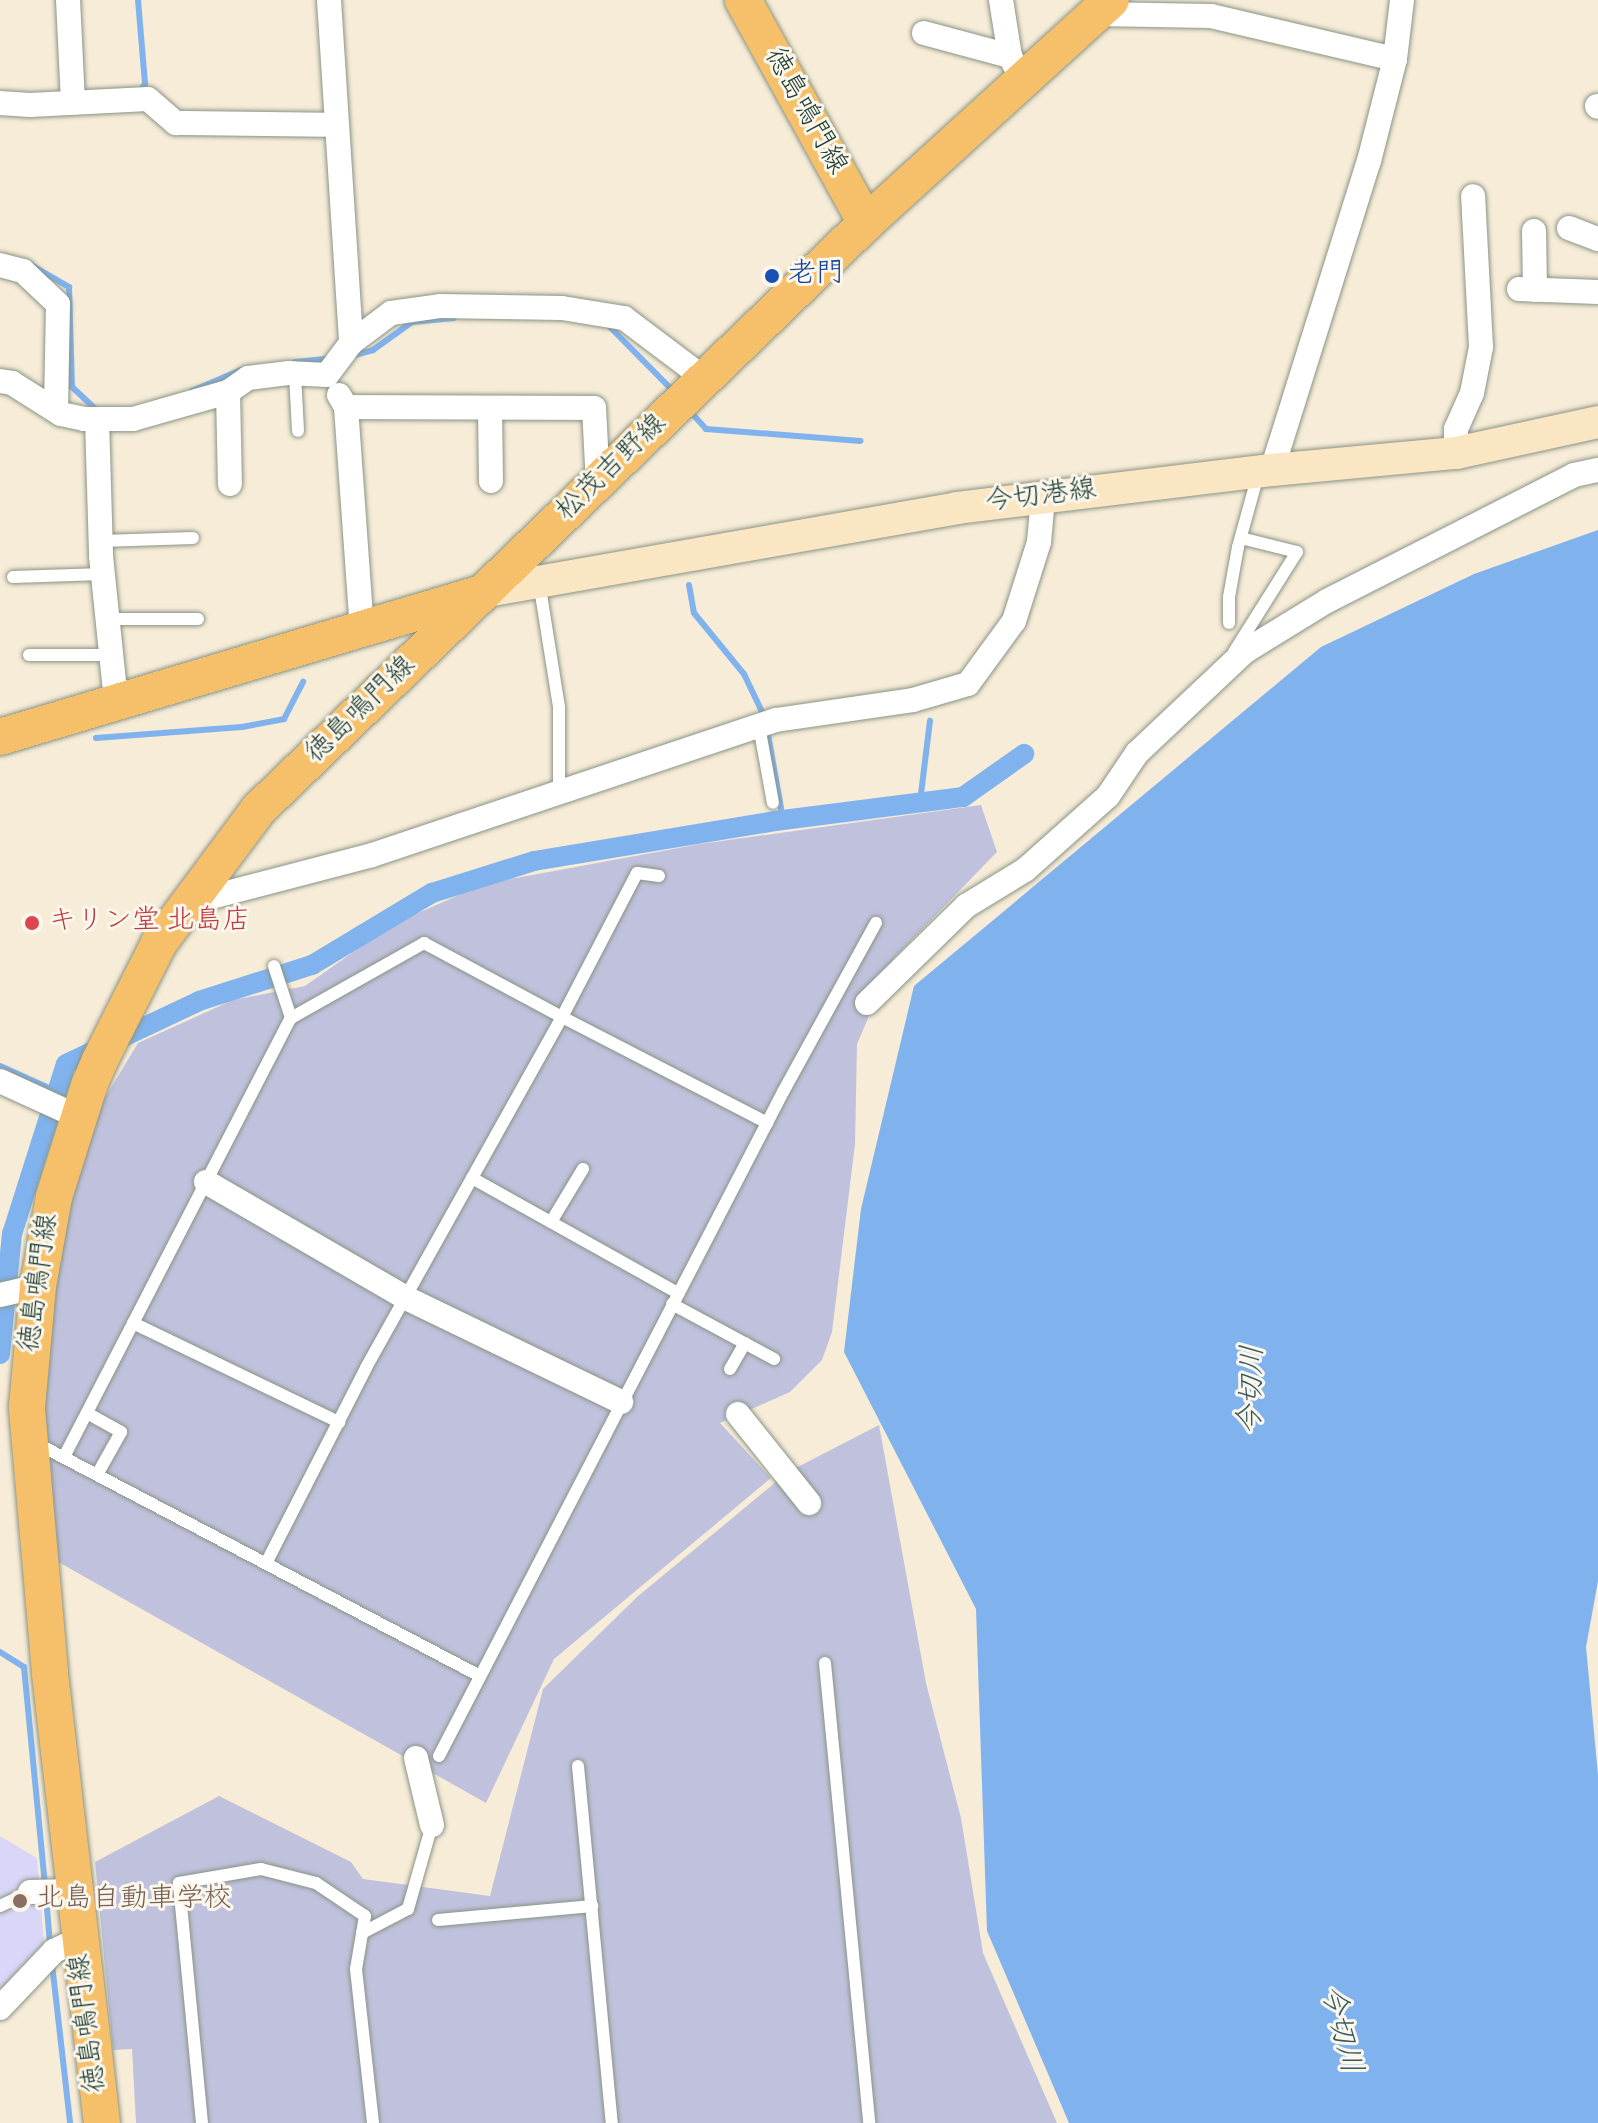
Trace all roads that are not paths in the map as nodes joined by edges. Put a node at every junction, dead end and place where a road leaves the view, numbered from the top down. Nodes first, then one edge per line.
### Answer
1 (68, 0) edge
2 (329, 0) edge
3 (743, 0) edge
4 (1001, 0) edge
5 (1402, 0) edge
6 (1103, 7) edge
7 (924, 33) dead end
8 (1395, 59) junction
9 (1016, 68) junction
10 (0, 103) edge
11 (73, 103) junction
12 (335, 125) junction
13 (1473, 196) dead end
14 (866, 223) junction
15 (1569, 228) dead end
16 (1534, 231) dead end
17 (1598, 239) edge
18 (0, 265) edge
19 (1598, 292) edge
20 (351, 343) junction
21 (295, 375) junction
22 (327, 375) junction
23 (705, 379) junction
24 (0, 381) edge
25 (228, 392) junction
26 (346, 407) junction
27 (490, 409) junction
28 (56, 410) junction
29 (97, 419) junction
30 (1598, 422) edge
31 (298, 431) dead end
32 (1456, 453) junction
33 (1598, 470) edge
34 (1265, 471) junction
35 (491, 481) dead end
36 (230, 484) dead end
37 (598, 484) junction
38 (1043, 498) junction
39 (193, 538) dead end
40 (1241, 538) junction
41 (101, 541) junction
42 (103, 574) junction
43 (13, 577) dead end
44 (539, 582) junction
45 (487, 591) junction
46 (108, 619) junction
47 (198, 619) dead end
48 (1229, 623) dead end
49 (362, 629) junction
50 (29, 655) dead end
51 (111, 655) junction
52 (1219, 676) junction
53 (116, 702) junction
54 (759, 726) junction
55 (0, 737) edge
56 (559, 791) junction
57 (773, 803) dead end
58 (659, 876) dead end
59 (188, 903) junction
60 (876, 923) dead end
61 (274, 966) dead end
62 (867, 1003) dead end
63 (562, 1017) junction
64 (291, 1018) junction
65 (0, 1081) edge
66 (79, 1117) junction
67 (767, 1123) junction
68 (583, 1169) dead end
69 (472, 1178) junction
70 (206, 1182) junction
71 (551, 1222) junction
72 (38, 1286) junction
73 (0, 1295) edge
74 (406, 1298) junction
75 (675, 1298) junction
76 (133, 1323) junction
77 (745, 1343) junction
78 (774, 1359) dead end
79 (730, 1369) dead end
80 (621, 1402) junction
81 (87, 1413) junction
82 (738, 1414) dead end
83 (339, 1422) junction
84 (30, 1440) junction
85 (64, 1457) junction
86 (97, 1475) junction
87 (809, 1503) dead end
88 (266, 1563) junction
89 (825, 1663) dead end
90 (480, 1676) junction
91 (428, 1757) joint
92 (578, 1766) dead end
93 (432, 1825) joint
94 (74, 1891) junction
95 (30, 1892) joint
96 (0, 1906) edge
97 (592, 1906) junction
98 (438, 1920) dead end
99 (362, 1933) junction
100 (80, 1939) junction
101 (0, 2008) edge
102 (102, 2123) edge
103 (202, 2123) edge
104 (373, 2123) edge
105 (612, 2123) edge
106 (869, 2123) edge

1 - 11 street
2 - 12 street
3 - 14 main road, 徳島鳴門線
4 - 9 street
5 - 8 street
6 - 8 street
6 - 9 main road, 松茂吉野線
7 - 9 street
8 - 34 street
9 - 14 main road, 松茂吉野線
10 - 11 street
11 - 12 street
12 - 20 street
13 - 32 street
14 - 23 main road, 松茂吉野線
15 - 17 street
16 - 19 street
18 - 28 street
20 - 22 street
20 - 23 street
21 - 22 street
21 - 25 street
21 - 31 lane
22 - 26 street
23 - 37 main road, 松茂吉野線
24 - 28 street
25 - 29 street
25 - 36 street
26 - 27 street
26 - 49 street
27 - 35 street
27 - 37 street
28 - 29 street
29 - 41 street
30 - 32 main road, 今切港線
32 - 34 main road, 今切港線
33 - 52 street
34 - 38 main road, 今切港線
34 - 40 lane
37 - 45 main road, 松茂吉野線
38 - 44 main road, 今切港線
38 - 54 street
39 - 41 lane
40 - 48 lane
40 - 52 lane
41 - 42 street
42 - 43 lane
42 - 46 street
44 - 45 main road, 今切港線
44 - 56 lane
45 - 49 main road, 松茂吉野線
45 - 59 main road, 徳島鳴門線
46 - 47 lane
46 - 51 street
49 - 53 main road, 松茂吉野線
50 - 51 lane
51 - 53 street
52 - 62 street
53 - 55 main road, 松茂吉野線
54 - 56 street
54 - 57 lane
56 - 59 street
58 - 63 lane
59 - 66 main road, 徳島鳴門線
60 - 67 lane
61 - 64 lane
63 - 64 lane
63 - 67 lane
63 - 69 lane
64 - 70 lane
65 - 66 street
66 - 72 main road, 徳島鳴門線
67 - 75 lane
68 - 71 lane
69 - 71 lane
69 - 74 lane
70 - 74 street
70 - 76 lane
71 - 75 lane
72 - 73 street
72 - 84 main road, 徳島鳴門線
74 - 80 street
74 - 83 lane
75 - 77 lane
75 - 80 lane
76 - 81 lane
76 - 83 lane
77 - 78 lane
77 - 79 lane
80 - 90 lane
81 - 85 lane
81 - 86 lane
82 - 87 street
83 - 88 lane
84 - 85 lane
84 - 94 main road, 徳島鳴門線
85 - 86 lane
86 - 88 lane
88 - 90 lane
89 - 106 lane
90 - 91 lane
91 - 93 street
92 - 97 lane
93 - 99 lane
94 - 95 street
94 - 100 main road, 徳島鳴門線
95 - 96 lane
97 - 98 lane
97 - 105 lane
99 - 103 lane
99 - 104 lane
100 - 101 street
100 - 102 main road, 徳島鳴門線

